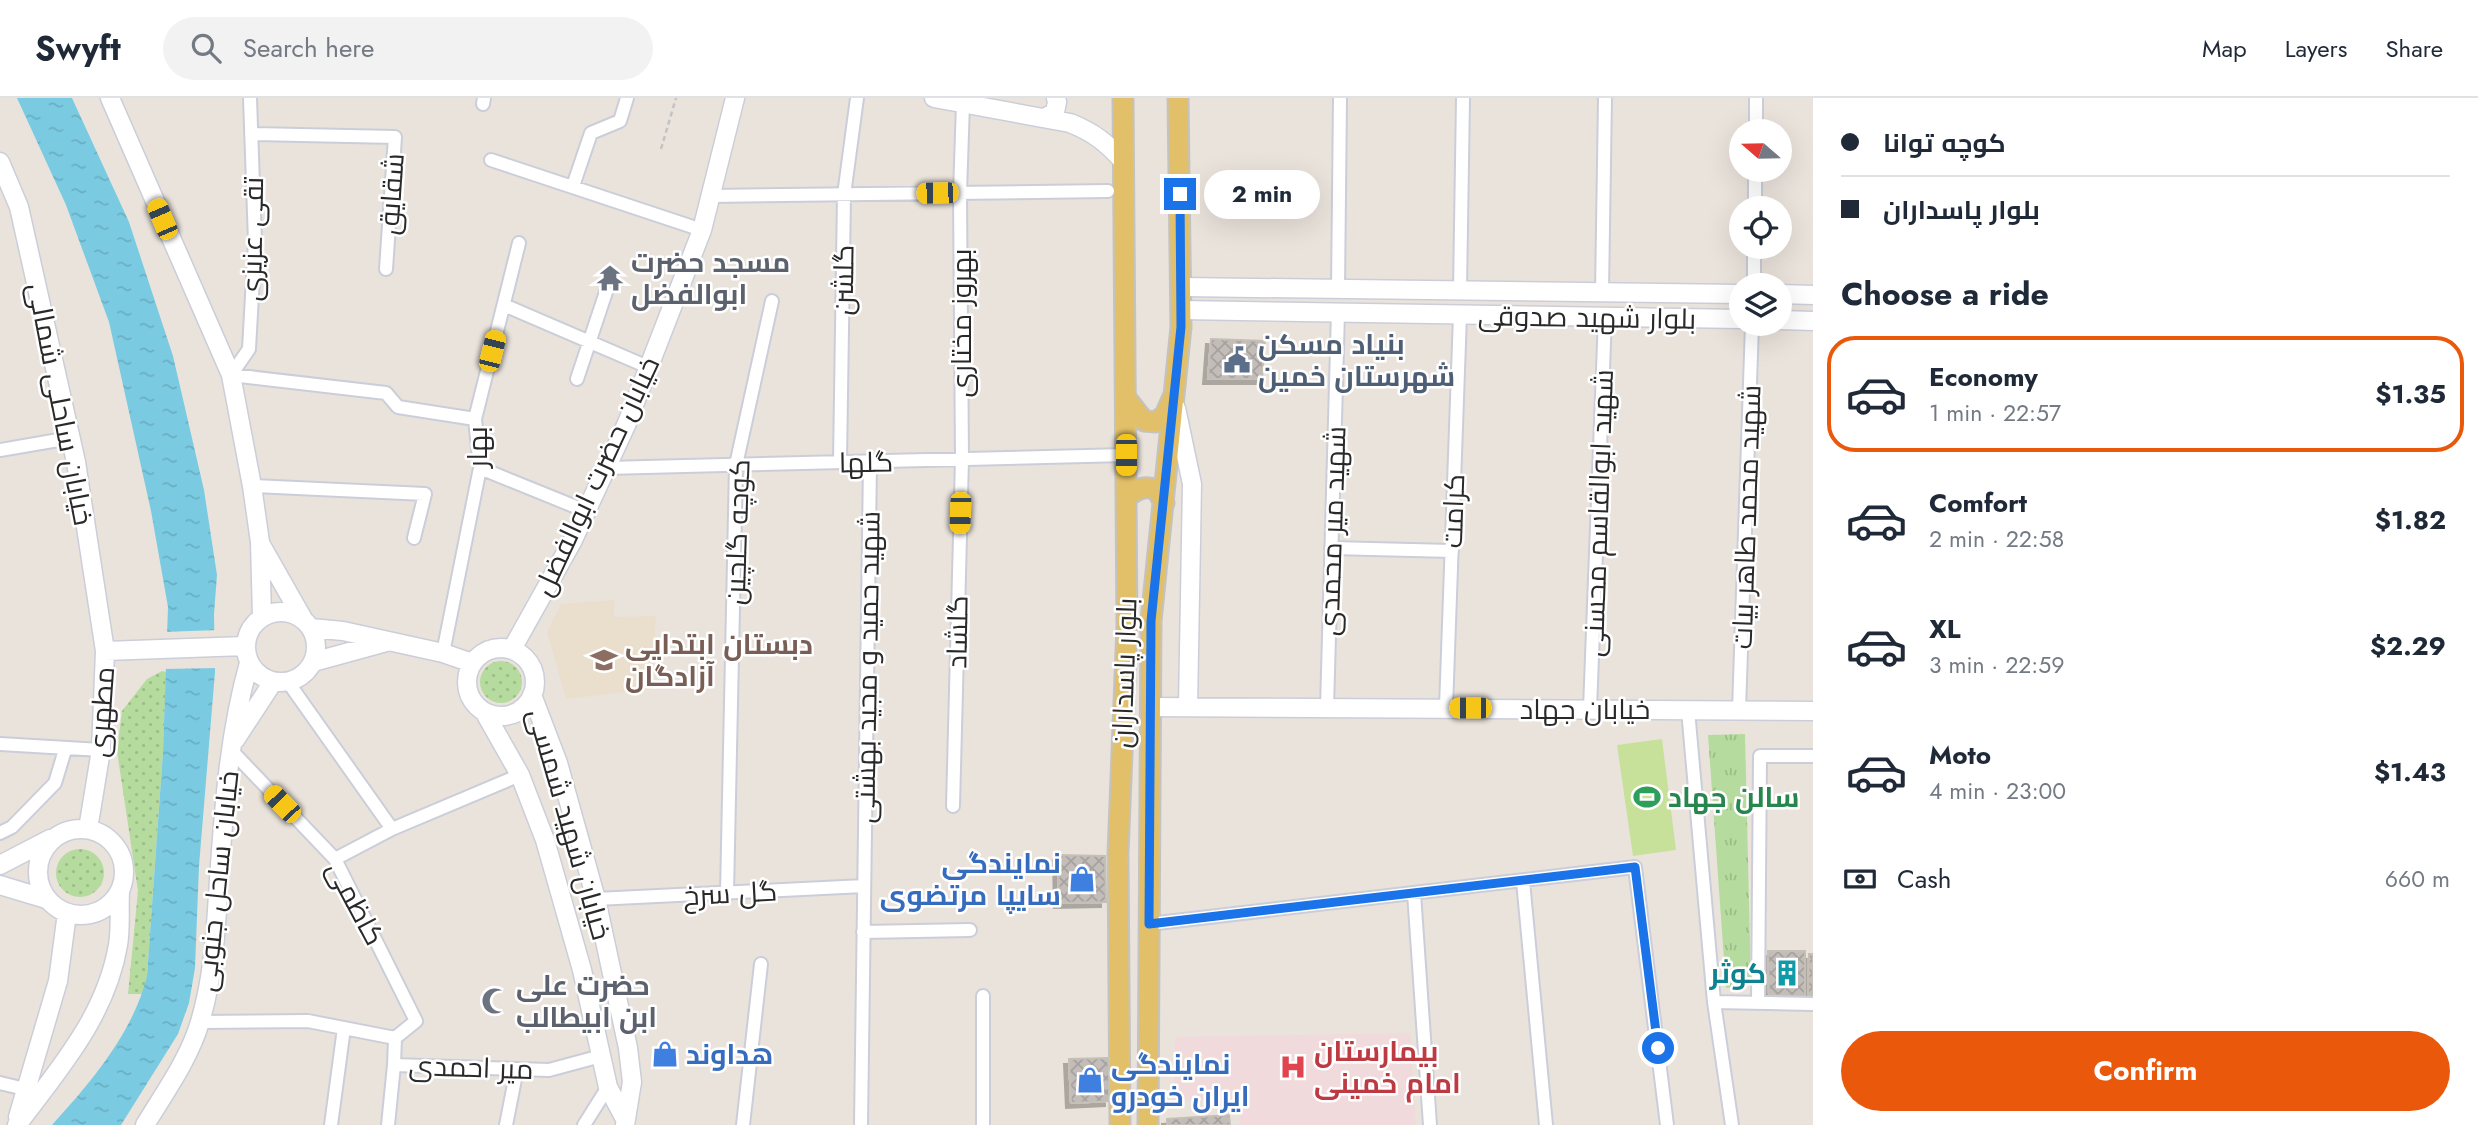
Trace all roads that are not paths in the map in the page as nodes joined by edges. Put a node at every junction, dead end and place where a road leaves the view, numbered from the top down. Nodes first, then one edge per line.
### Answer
1 (110, 98) edge
2 (250, 98) edge
3 (626, 98) edge
4 (734, 98) edge
5 (858, 98) edge
6 (934, 98) edge
7 (1056, 98) edge
8 (1123, 98) edge
9 (1178, 98) edge
10 (1340, 98) edge
11 (1463, 98) edge
12 (1605, 98) edge
13 (1756, 98) edge
14 (962, 103) junction
15 (1046, 117) junction
16 (1756, 119) edge
17 (251, 134) junction
18 (491, 160) dead end
19 (1123, 161) junction
20 (0, 162) edge
21 (573, 186) junction
22 (1108, 191) dead end
23 (960, 193) junction
24 (844, 195) junction
25 (711, 196) junction
26 (702, 230) junction
27 (519, 243) dead end
28 (386, 269) dead end
29 (1182, 287) junction
30 (1338, 289) junction
31 (1460, 290) junction
32 (606, 292) dead end
33 (1602, 292) junction
34 (1729, 294) edge
35 (1792, 294) edge
36 (1813, 295) edge
37 (772, 301) dead end
38 (504, 305) junction
39 (1181, 310) junction
40 (1338, 313) junction
41 (1460, 314) junction
42 (1605, 317) junction
43 (1729, 319) edge
44 (1792, 320) edge
45 (1813, 321) edge
46 (1752, 336) edge
47 (589, 342) junction
48 (648, 367) junction
49 (231, 375) junction
50 (577, 379) dead end
51 (1175, 397) junction
52 (1126, 398) junction
53 (475, 419) junction
54 (70, 438) junction
55 (0, 450) edge
56 (1126, 455) junction
57 (962, 459) junction
58 (840, 462) junction
59 (870, 462) junction
60 (736, 465) junction
61 (480, 468) junction
62 (606, 468) junction
63 (252, 486) junction
64 (1126, 497) junction
65 (1164, 503) junction
66 (586, 512) junction
67 (414, 538) dead end
68 (260, 541) junction
69 (1331, 548) junction
70 (1452, 551) junction
71 (262, 617) junction
72 (307, 624) junction
73 (386, 642) junction
74 (512, 649) junction
75 (105, 651) junction
76 (443, 653) junction
77 (247, 655) junction
78 (313, 662) junction
79 (472, 663) junction
80 (280, 682) junction
81 (532, 695) junction
82 (1150, 707) junction
83 (1188, 707) junction
84 (1327, 708) junction
85 (1446, 708) junction
86 (1590, 709) junction
87 (1688, 710) junction
88 (1739, 710) junction
89 (1813, 710) edge
90 (485, 713) junction
91 (0, 744) edge
92 (230, 749) junction
93 (65, 750) junction
94 (101, 750) junction
95 (1813, 756) edge
96 (520, 775) junction
97 (953, 806) dead end
98 (88, 829) junction
99 (392, 829) junction
100 (0, 833) edge
101 (56, 836) junction
102 (335, 859) junction
103 (0, 864) edge
104 (1523, 881) junction
105 (0, 885) edge
106 (864, 886) junction
107 (120, 891) junction
108 (727, 893) junction
109 (1414, 893) junction
110 (46, 899) junction
111 (596, 900) junction
112 (67, 913) junction
113 (1149, 924) junction
114 (970, 930) dead end
115 (863, 932) junction
116 (761, 964) dead end
117 (983, 996) dead end
118 (1714, 1002) junction
119 (1758, 1003) junction
120 (1813, 1004) edge
121 (200, 1022) junction
122 (344, 1028) junction
123 (396, 1038) junction
124 (601, 1056) junction
125 (394, 1065) junction
126 (517, 1069) junction
127 (0, 1083) edge
128 (608, 1087) junction
129 (25, 1088) junction
130 (625, 1122) edge
131 (17, 1125) edge
132 (145, 1125) edge
133 (331, 1125) edge
134 (388, 1125) edge
135 (506, 1125) edge
136 (584, 1125) edge
137 (743, 1125) edge
138 (861, 1125) edge
139 (983, 1125) edge
140 (1120, 1125) edge
141 (1148, 1125) edge
142 (1430, 1125) edge
143 (1546, 1125) edge
144 (1667, 1125) edge
145 (1732, 1125) edge

1 - 49 main road
2 - 17 street, تقی عزیزی
3 - 21 street
4 - 25 main road, خیابان حضرت ابوالفضل
5 - 24 street, گلشن
6 - 14 main road
7 - 15 main road
8 - 19 main road, بلوار پاسداران
9 - 29 main road, بلوار پاسداران
10 - 30 street
11 - 31 street
12 - 33 street
13 - 16 street
14 - 15 main road
14 - 23 street, بهروز مختاری
15 - 19 main road
17 - 28 street, شقایق
17 - 49 street, تقی عزیزی
18 - 21 street
19 - 52 main road, بلوار پاسداران
20 - 54 main road, خیابان ساحلی شمالی
21 - 26 street
22 - 23 street
23 - 24 street
23 - 57 street, بهروز مختاری
24 - 25 street
24 - 58 street, گلشن
25 - 26 main road, خیابان حضرت ابوالفضل
26 - 48 main road, خیابان حضرت ابوالفضل
27 - 38 street, بهار
29 - 30 main road, بلوار شهید صدوقی
29 - 39 main road, بلوار پاسداران
30 - 31 main road, بلوار شهید صدوقی
31 - 33 main road, بلوار شهید صدوقی
32 - 47 street
33 - 34 main road, بلوار شهید صدوقی
35 - 36 main road
37 - 60 street, کوچه گلچین
38 - 47 street
38 - 53 street, بهار
39 - 40 main road, بلوار شهید صدوقی
39 - 51 main road, بلوار پاسداران
40 - 41 main road, بلوار شهید صدوقی
40 - 69 street, شهید میر محمدی
41 - 42 main road, بلوار شهید صدوقی
41 - 70 street, کرامت
42 - 43 main road, بلوار شهید صدوقی
42 - 86 street, شهید ابوالقاسم محسنی
44 - 45 main road
46 - 88 street, شهید محمد طاهر بیات
47 - 48 street
47 - 50 street
48 - 62 main road, خیابان حضرت ابوالفضل
49 - 53 street
49 - 63 main road
51 - 52 main road
51 - 65 main road, بلوار پاسداران
51 - 83 main road
52 - 56 main road, بلوار پاسداران
53 - 61 street, بهار
54 - 55 street
54 - 75 main road, خیابان ساحلی شمالی
56 - 57 street, گلها
56 - 64 main road, بلوار پاسداران
57 - 59 street, گلها
57 - 97 street, گلشاد
58 - 59 street, گلها
58 - 60 street, گلها
59 - 106 street, شهید حمید و مجید بهشتی
60 - 62 street, گلها
60 - 108 street, کوچه گلچین
61 - 66 street
61 - 76 street, بهار
62 - 66 main road, خیابان حضرت ابوالفضل
63 - 67 street
63 - 68 main road
64 - 65 main road
64 - 140 main road, بلوار پاسداران
65 - 82 main road, بلوار پاسداران
66 - 74 main road, خیابان حضرت ابوالفضل
68 - 71 main road
68 - 72 main road
69 - 70 street
69 - 84 street, شهید میر محمدی
70 - 85 street, کرامت
71 - 72 main road
71 - 77 main road
72 - 73 main road
72 - 78 main road
73 - 76 main road
73 - 78 main road
74 - 79 main road
74 - 81 main road
75 - 77 main road, مطهری
75 - 94 main road, مطهری
76 - 79 main road
77 - 80 main road
77 - 92 main road, خیابان ساحل جنوبی
78 - 80 main road
79 - 90 main road
80 - 92 main road
80 - 99 street
81 - 90 main road
81 - 111 main road, خیابان شهید شمسی
82 - 83 main road, خیابان جهاد
82 - 113 main road, بلوار پاسداران
83 - 84 main road, خیابان جهاد
84 - 85 main road, خیابان جهاد
85 - 86 main road, خیابان جهاد
86 - 87 main road, خیابان جهاد
87 - 88 main road, خیابان جهاد
87 - 118 street
88 - 89 main road, خیابان جهاد
90 - 96 main road, خیابان شهید شمسی
91 - 93 street
92 - 102 street, کاظمی
92 - 121 main road, خیابان ساحل جنوبی
93 - 94 street
93 - 100 street
94 - 98 main road, مطهری
95 - 119 street
96 - 99 street
96 - 124 main road, خیابان شهید شمسی
98 - 101 main road
98 - 107 main road
99 - 102 street
101 - 103 main road
101 - 110 main road
102 - 123 street, کاظمی
104 - 109 street
104 - 143 street
104 - 144 street
105 - 110 main road
106 - 108 street, گل سرخ
106 - 115 street, شهید حمید و مجید بهشتی
107 - 112 main road
107 - 131 main road
108 - 111 street, گل سرخ
109 - 113 street
109 - 142 street
110 - 112 main road
111 - 130 main road, خیابان شهید شمسی
112 - 129 main road
113 - 141 main road, بلوار پاسداران
114 - 115 street
115 - 138 street, شهید حمید و مجید بهشتی
116 - 137 street
117 - 139 street
118 - 119 street
118 - 145 street
119 - 120 street
121 - 122 street, میر احمدی
121 - 132 main road, خیابان ساحل جنوبی
122 - 123 street, میر احمدی
122 - 133 street
123 - 125 street, میر احمدی
124 - 126 street, میر احمدی
124 - 128 main road, خیابان شهید شمسی
125 - 126 street, میر احمدی
125 - 134 street
126 - 135 street
127 - 129 street
128 - 130 main road, خیابان شهید شمسی
128 - 136 street
129 - 131 main road

